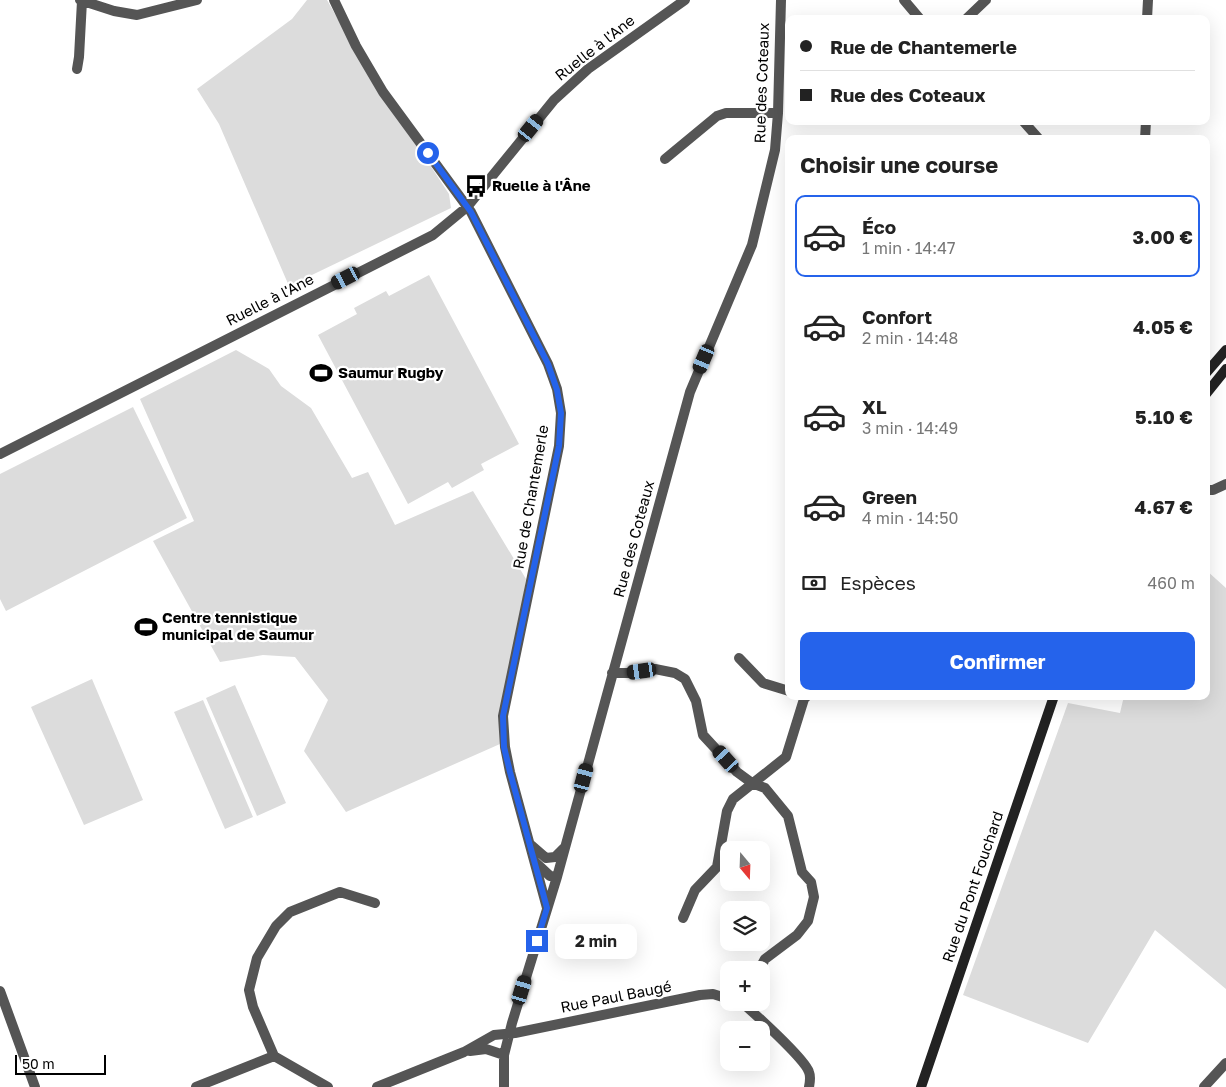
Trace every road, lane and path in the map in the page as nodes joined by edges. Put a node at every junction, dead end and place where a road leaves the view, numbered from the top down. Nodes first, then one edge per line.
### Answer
1 (197, 0) edge
2 (334, 0) edge
3 (685, 0) edge
4 (781, 0) edge
5 (904, 0) edge
6 (986, 0) edge
7 (1148, 0) edge
8 (81, 1) edge
9 (169, 3) edge
10 (917, 15) edge
11 (970, 15) edge
12 (1147, 15) edge
13 (77, 69) dead end
14 (778, 113) junction
15 (1026, 125) edge
16 (1035, 135) edge
17 (666, 159) dead end
18 (467, 207) junction
19 (1226, 350) edge
20 (1210, 368) edge
21 (1226, 369) edge
22 (1210, 389) edge
23 (0, 454) edge
24 (1226, 484) edge
25 (1210, 490) edge
26 (739, 658) dead end
27 (612, 673) junction
28 (785, 690) edge
29 (802, 700) edge
30 (1053, 700) edge
31 (752, 783) junction
32 (531, 845) junction
33 (565, 848) junction
34 (536, 862) junction
35 (558, 874) junction
36 (375, 903) dead end
37 (547, 908) junction
38 (683, 918) dead end
39 (764, 961) edge
40 (1, 995) edge
41 (720, 996) edge
42 (751, 1011) edge
43 (4, 1013) edge
44 (509, 1034) junction
45 (464, 1052) junction
46 (504, 1055) junction
47 (274, 1056) junction
48 (1226, 1063) edge
49 (35, 1087) edge
50 (196, 1087) edge
51 (328, 1087) edge
52 (377, 1087) edge
53 (504, 1087) edge
54 (809, 1087) edge
55 (921, 1087) edge
56 (1204, 1087) edge

1 - 9 street
2 - 18 street, Rue de Chantemerle
3 - 18 street, Ruelle à l'Ane
4 - 14 street, Rue des Coteaux
5 - 10 street
6 - 11 street
7 - 12 street
8 - 9 street
8 - 13 street
14 - 17 street
14 - 27 street, Rue des Coteaux
15 - 16 street
18 - 23 street, Ruelle à l'Ane
18 - 32 street, Rue de Chantemerle
19 - 20 main road
21 - 22 main road
24 - 25 street
26 - 28 street
27 - 31 street
27 - 33 street, Rue des Coteaux
29 - 31 street
30 - 55 main road, Rue du Pont Fouchard
31 - 38 street
31 - 39 street
32 - 33 street
32 - 34 street, Rue de Chantemerle
32 - 35 street, Rue de Chantemerle
33 - 35 street, Rue des Coteaux
34 - 35 street
34 - 37 street, Rue de Chantemerle
35 - 37 street, Rue des Coteaux
36 - 47 street
37 - 44 street, Rue des Coteaux
40 - 43 street
41 - 44 street, Rue Paul Baugé
42 - 54 street
43 - 49 street
44 - 45 street, Rue Paul Baugé
44 - 46 street, Rue des Coteaux
45 - 46 street
45 - 52 street
46 - 53 street, Rue des Coteaux
47 - 50 street
47 - 51 street
48 - 56 street

